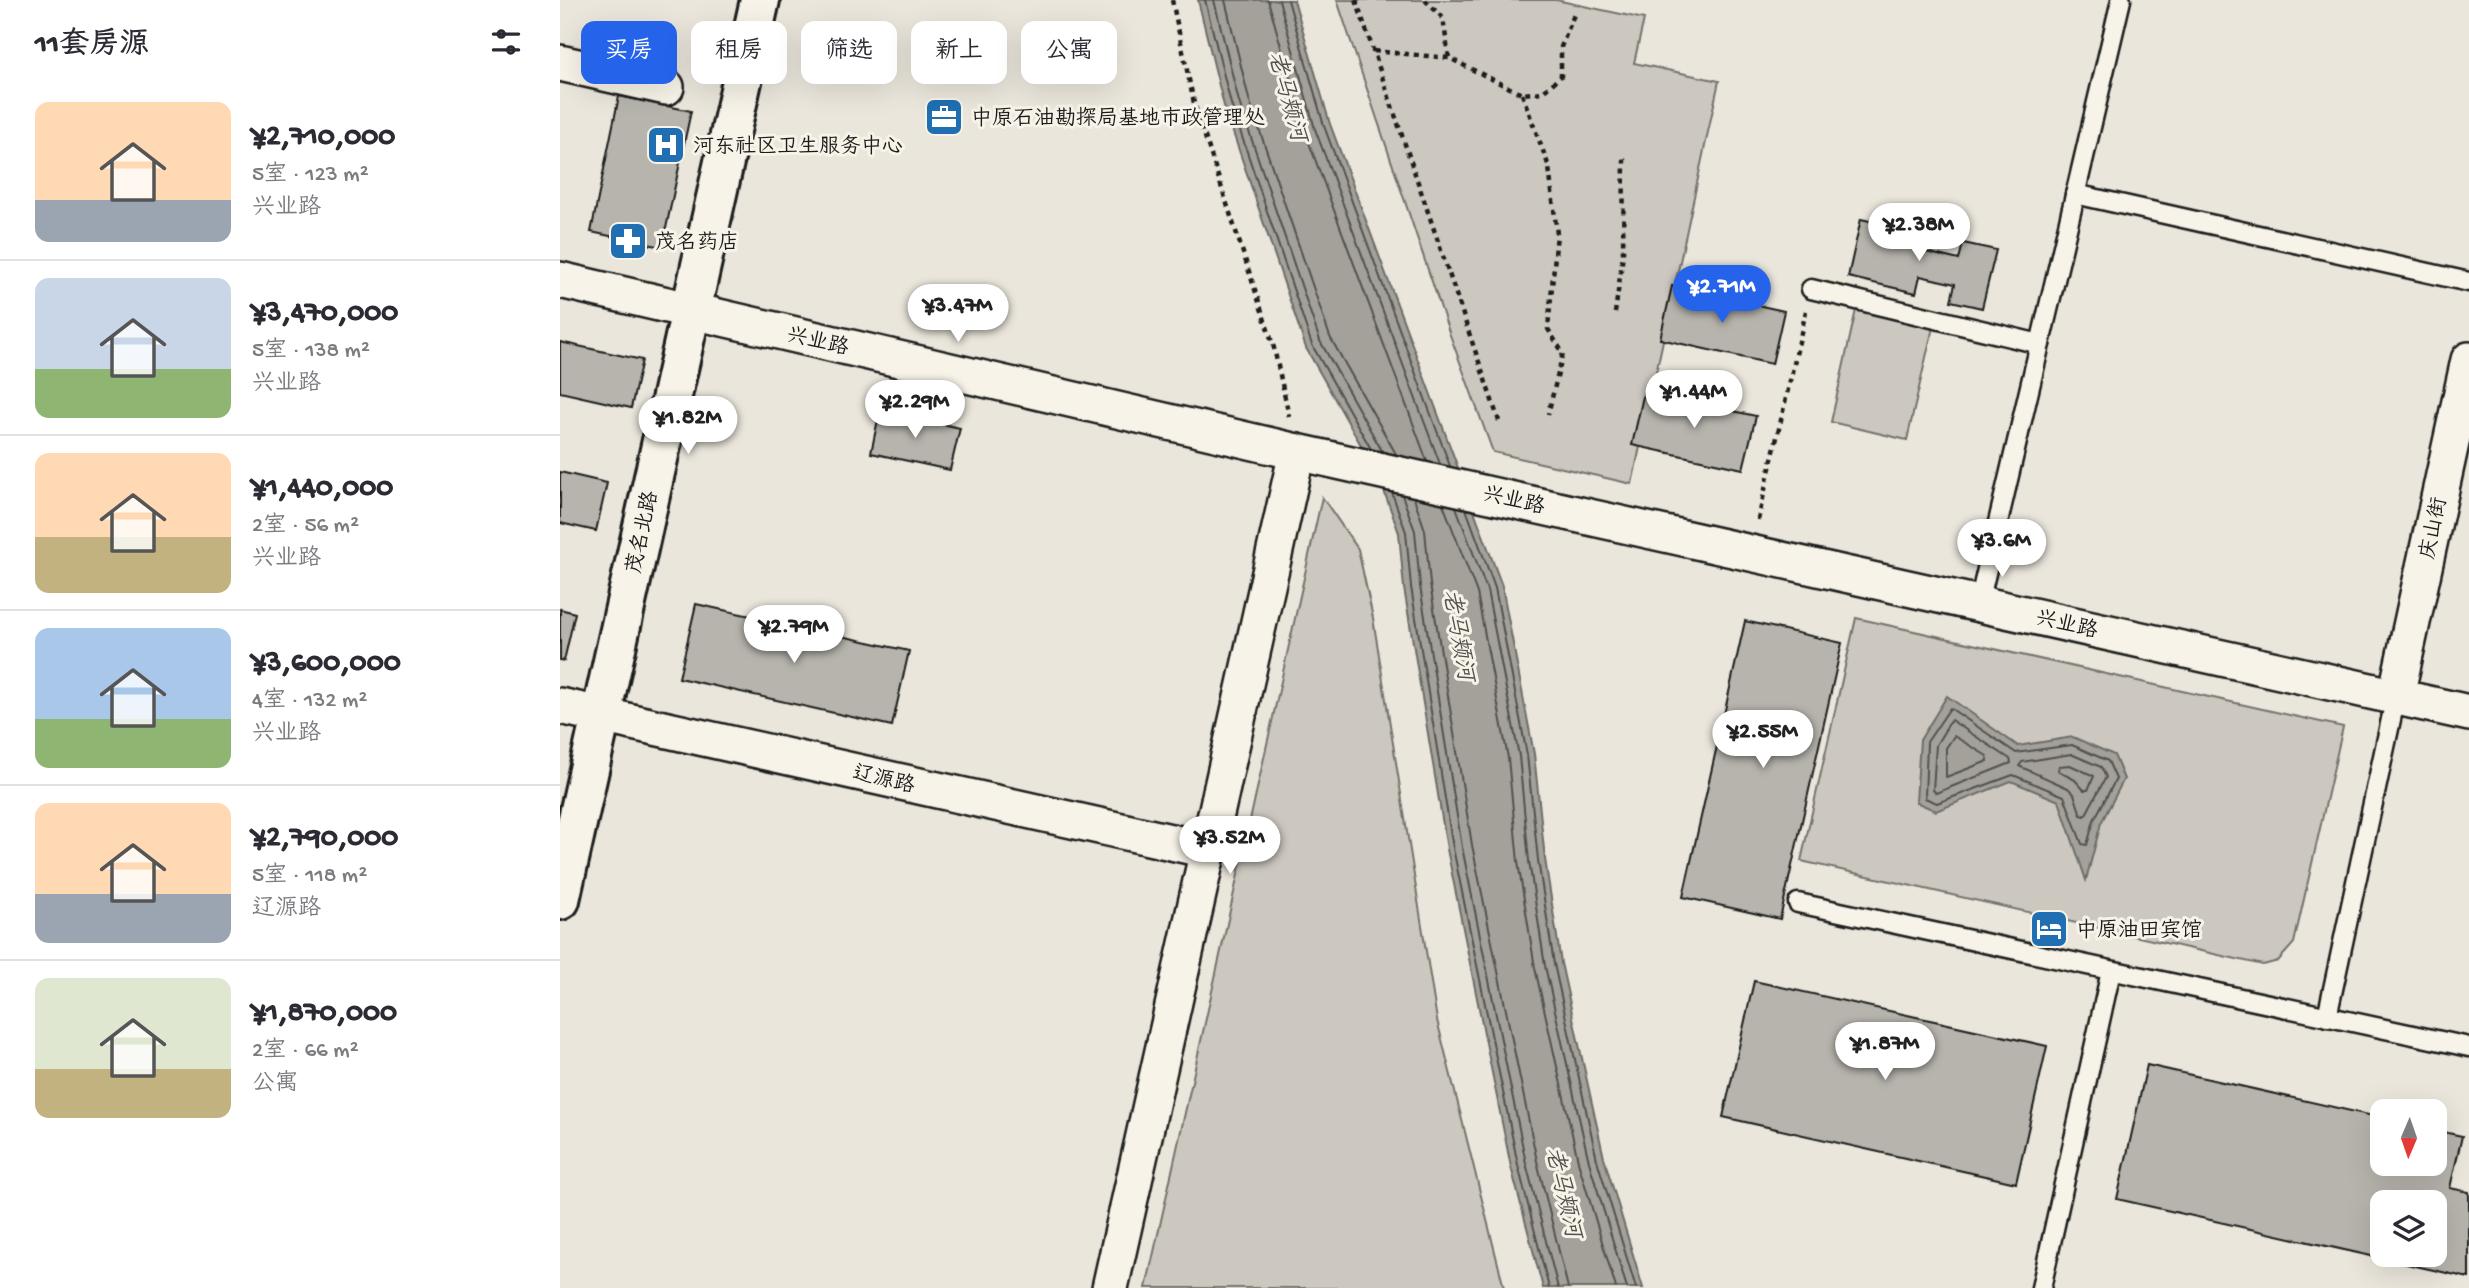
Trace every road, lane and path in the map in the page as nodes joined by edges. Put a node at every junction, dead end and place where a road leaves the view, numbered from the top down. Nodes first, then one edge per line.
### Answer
1 (760, 0) edge
2 (1171, 0) edge
3 (1356, 0) edge
4 (1425, 0) edge
5 (2121, 0) edge
6 (1575, 12) dead end
7 (1374, 51) junction
8 (1449, 58) junction
9 (560, 63) edge
10 (666, 87) dead end
11 (1522, 94) junction
12 (1624, 157) dead end
13 (2075, 194) junction
14 (560, 280) edge
15 (2469, 282) edge
16 (1811, 289) joint
17 (690, 310) junction
18 (1615, 313) dead end
19 (2040, 344) junction
20 (2467, 381) edge
21 (1548, 414) dead end
22 (1499, 421) dead end
23 (1297, 452) junction
24 (1751, 552) junction
25 (1979, 603) junction
26 (2396, 696) junction
27 (560, 706) edge
28 (2469, 713) edge
29 (601, 715) junction
30 (1208, 850) junction
31 (560, 900) edge
32 (1798, 903) dead end
33 (2111, 971) junction
34 (2327, 1017) junction
35 (2469, 1047) edge
36 (1110, 1288) edge
37 (2041, 1288) edge

1 - 17 street, 茂名北路
2 - 23 path
3 - 7 path
4 - 8 path
5 - 13 lane
6 - 11 path
7 - 8 path
7 - 22 path
8 - 11 path
9 - 10 street
11 - 21 path
12 - 18 path
13 - 15 lane
13 - 19 lane
14 - 17 street, 兴业路
16 - 19 lane
16 - 24 path
17 - 23 street, 兴业路
17 - 29 street, 茂名北路
19 - 25 lane
20 - 26 street, 庆山街
23 - 24 street, 兴业路
23 - 30 street
24 - 25 street, 兴业路
25 - 26 street, 兴业路
26 - 28 street, 兴业路
26 - 34 lane
27 - 29 street, 辽源路
29 - 30 street, 辽源路
29 - 31 street, 茂名北路
30 - 36 street
32 - 33 lane
33 - 34 lane
33 - 37 lane
34 - 35 lane

